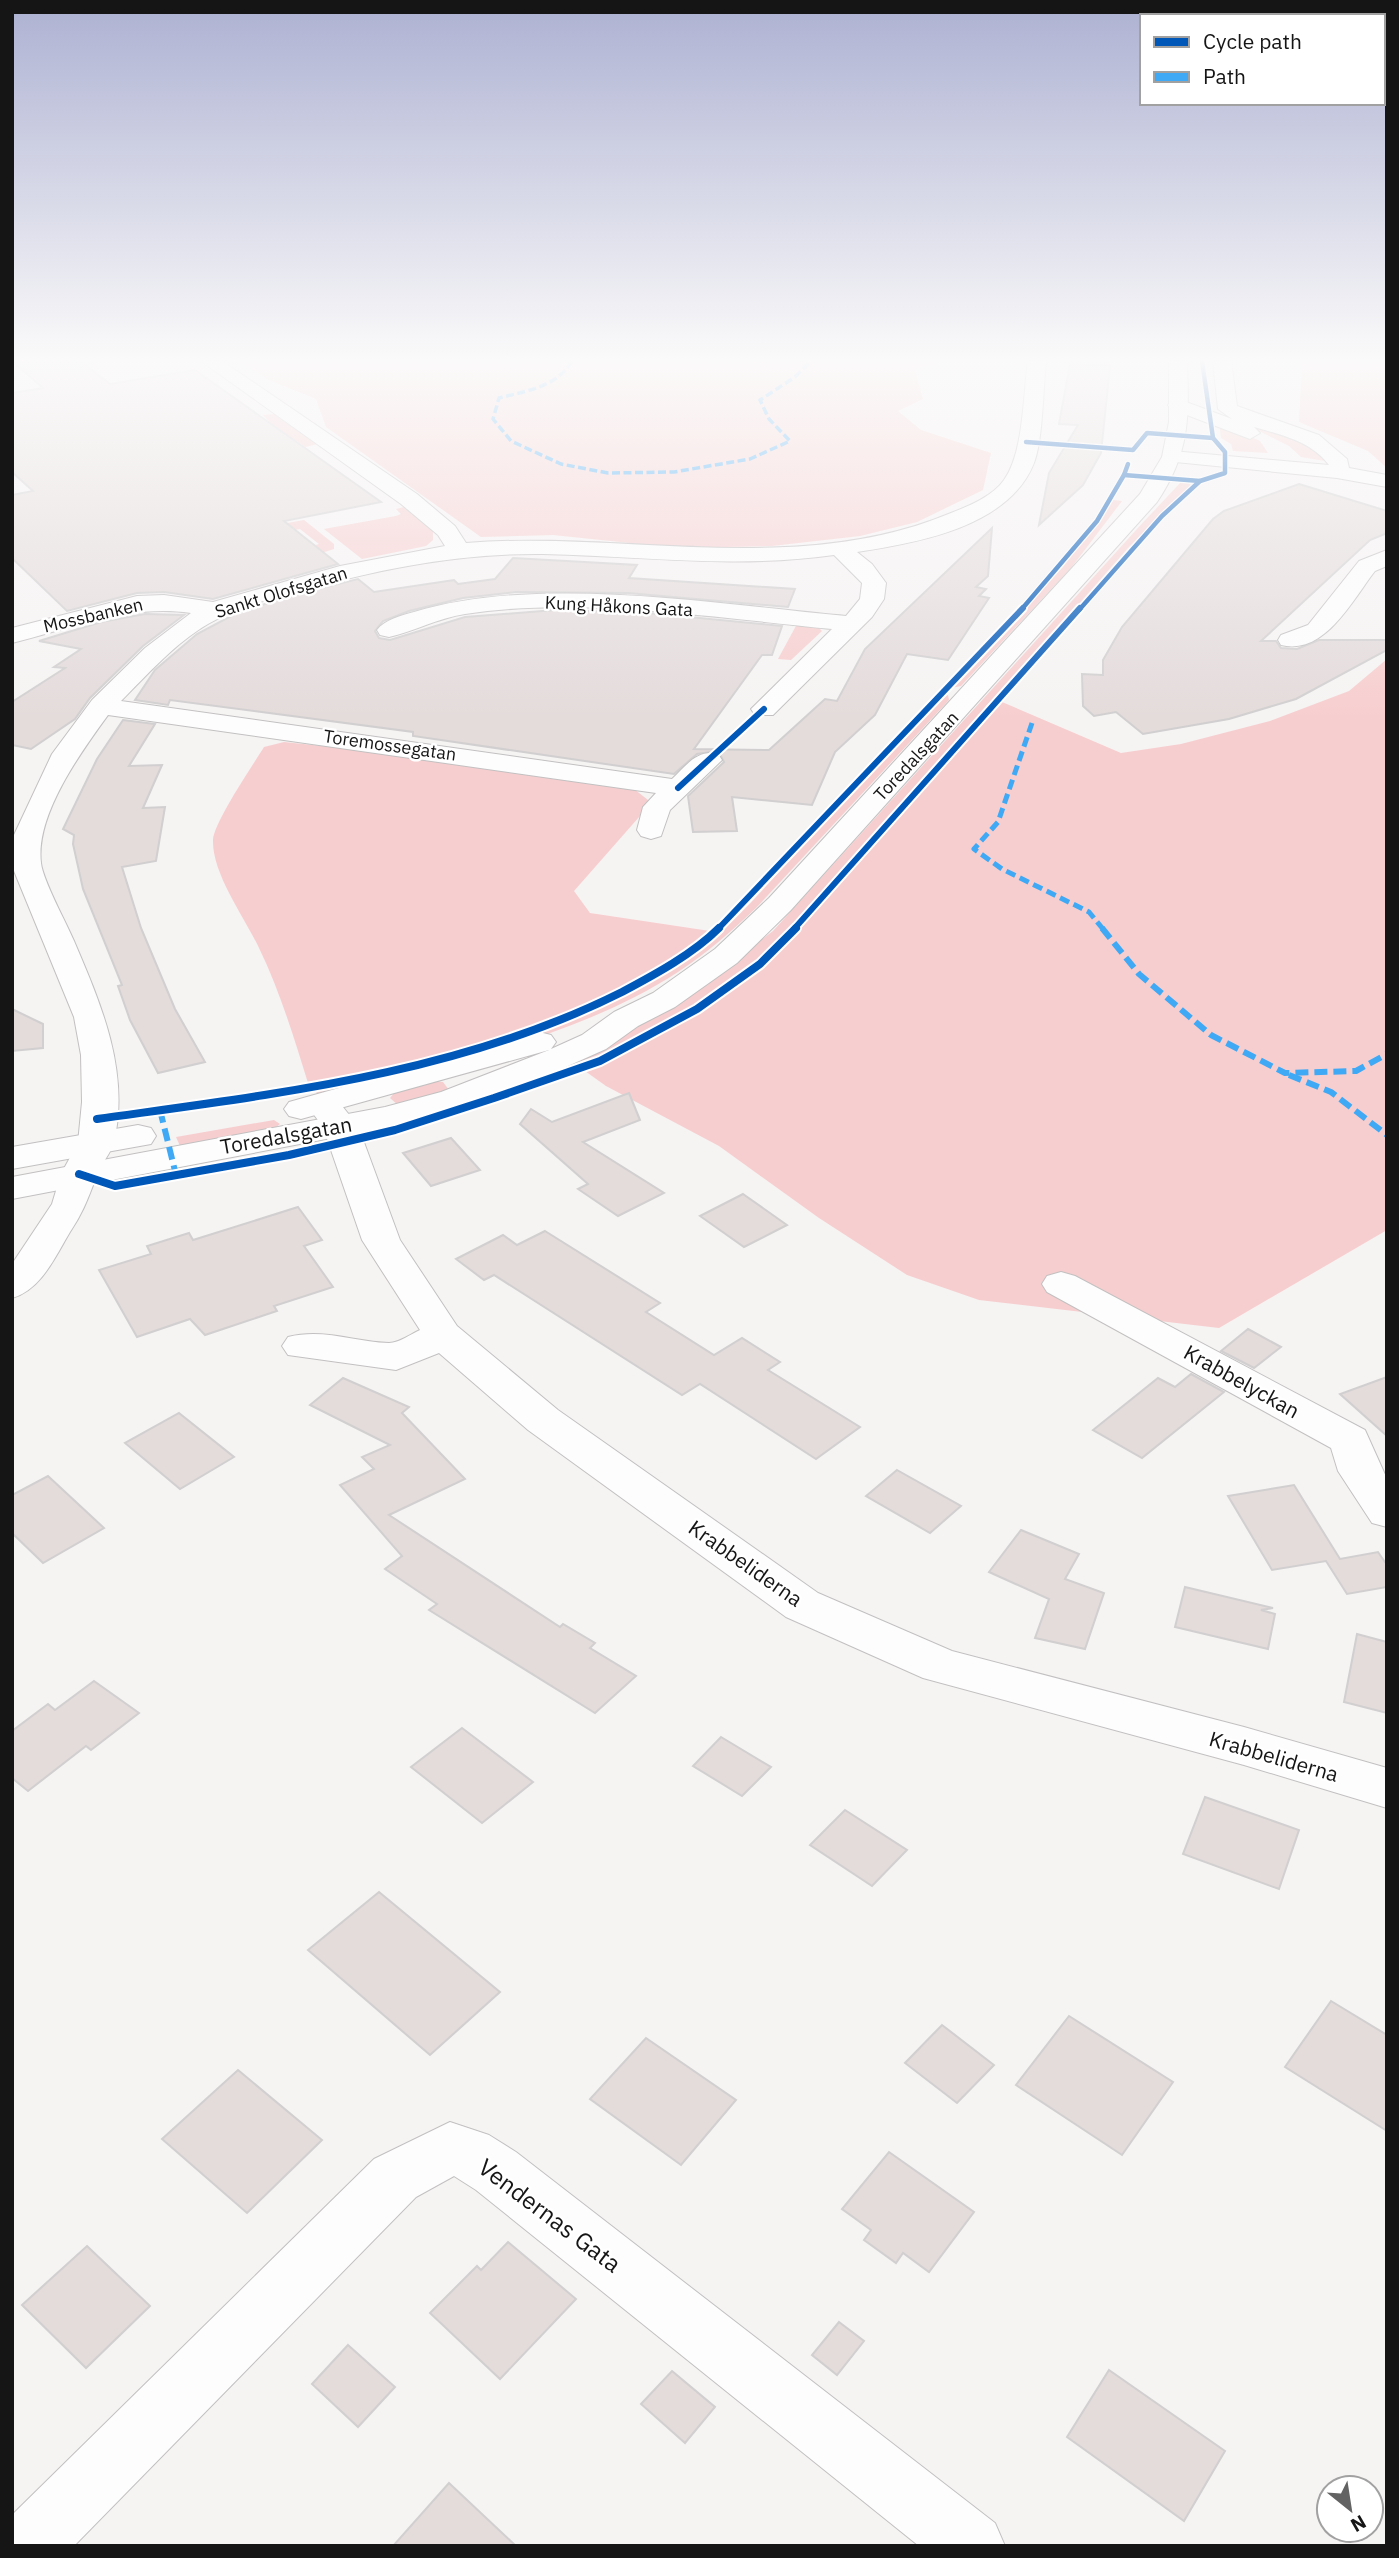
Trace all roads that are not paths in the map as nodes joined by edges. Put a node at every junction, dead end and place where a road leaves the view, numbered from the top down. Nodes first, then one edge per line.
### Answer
1 (382, 480) edge
2 (1014, 480) edge
3 (1159, 480) edge
4 (839, 548) junction
5 (459, 551) junction
6 (1387, 557) edge
7 (215, 610) junction
8 (853, 624) junction
9 (389, 630) dead end
10 (12, 636) edge
11 (1290, 640) dead end
12 (101, 706) junction
13 (764, 709) dead end
14 (708, 760) dead end
15 (678, 788) junction
16 (651, 830) dead end
17 (331, 1115) junction
18 (12, 1158) edge
19 (87, 1159) junction
20 (12, 1188) edge
21 (1061, 1284) dead end
22 (12, 1286) edge
23 (443, 1335) junction
24 (302, 1346) dead end
25 (1387, 1512) edge
26 (1387, 1788) edge
27 (28, 2546) edge
28 (972, 2546) edge

1 - 5 street
2 - 4 street, Sankt Olofsgatan
3 - 17 street, Toredalsgatan
4 - 5 street, Sankt Olofsgatan
4 - 8 street
5 - 7 street, Sankt Olofsgatan
6 - 11 street
7 - 10 street, Mossbanken
7 - 12 street, Sankt Olofsgatan
8 - 9 street, Kung Håkons Gata
8 - 13 street
12 - 15 street, Toremossegatan
12 - 19 street, Sankt Olofsgatan
14 - 15 street
15 - 16 street
17 - 19 street, Toredalsgatan
17 - 23 street, Krabbeliderna
18 - 19 street, Toredalsgatan
19 - 20 street, Toredalsgatan
19 - 22 street, Sankt Olofsgatan
21 - 25 street, Krabbelyckan
23 - 24 street
23 - 26 street, Krabbeliderna
27 - 28 street, Vendernas Gata

